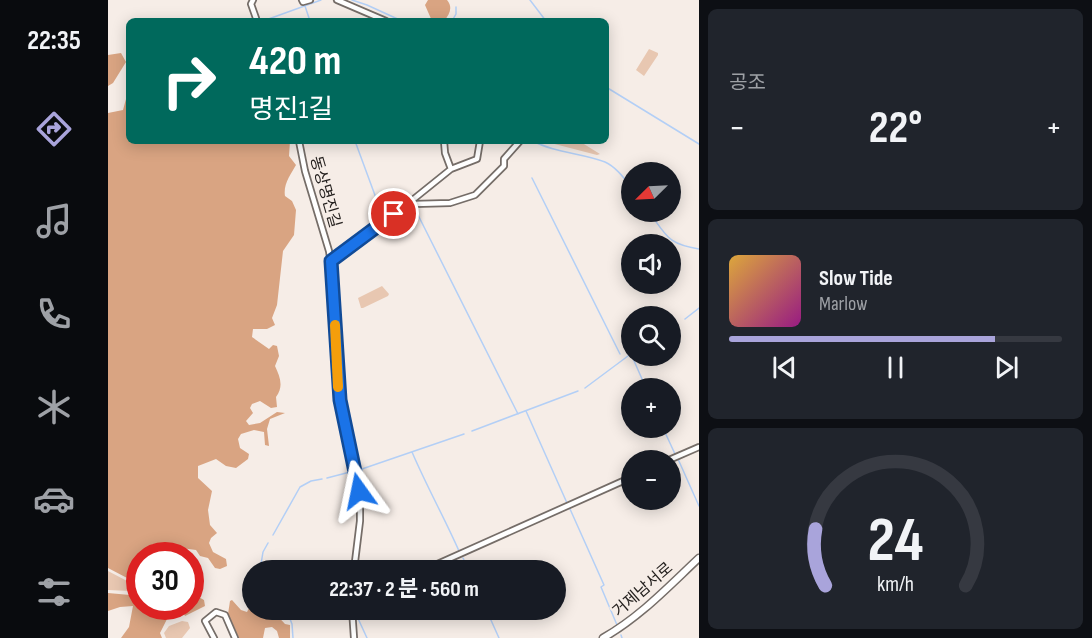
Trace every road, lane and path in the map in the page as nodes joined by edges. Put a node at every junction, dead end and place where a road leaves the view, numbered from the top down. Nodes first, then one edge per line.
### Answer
1 (253, 0) edge
2 (302, 0) edge
3 (310, 0) edge
4 (337, 0) edge
5 (256, 18) edge
6 (379, 18) edge
7 (300, 144) edge
8 (445, 144) edge
9 (480, 144) edge
10 (517, 144) edge
11 (451, 169) junction
12 (410, 202) junction
13 (331, 261) junction
14 (699, 447) edge
15 (681, 455) edge
16 (621, 482) edge
17 (699, 558) edge
18 (355, 560) edge
19 (446, 560) edge
20 (353, 620) edge
21 (214, 638) edge
22 (235, 638) edge
23 (354, 638) edge
24 (603, 638) edge

1 - 5 street
2 - 3 street
4 - 6 street
7 - 13 street, 동상명진길
8 - 11 street
9 - 11 street
10 - 12 street
11 - 12 street
12 - 13 street
13 - 18 street, 동상명진길
14 - 15 street
16 - 19 street
17 - 24 main road, 거제남서로
20 - 23 street
21 - 22 street

